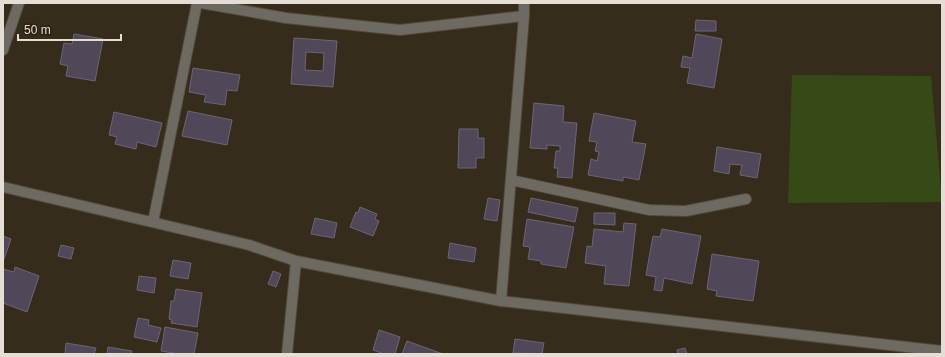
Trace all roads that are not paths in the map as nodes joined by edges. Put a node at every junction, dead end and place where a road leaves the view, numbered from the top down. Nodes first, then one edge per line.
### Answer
1 (19, 3) edge
2 (197, 3) edge
3 (201, 3) edge
4 (524, 3) edge
5 (524, 16) junction
6 (3, 50) edge
7 (511, 180) junction
8 (3, 187) edge
9 (746, 198) dead end
10 (153, 222) junction
11 (296, 261) junction
12 (501, 301) junction
13 (942, 351) edge
14 (287, 354) edge

1 - 6 street
2 - 10 street
3 - 5 street
4 - 5 street
5 - 7 street
7 - 9 street
7 - 12 street
8 - 10 street
10 - 11 street
11 - 12 street
11 - 14 street
12 - 13 street

